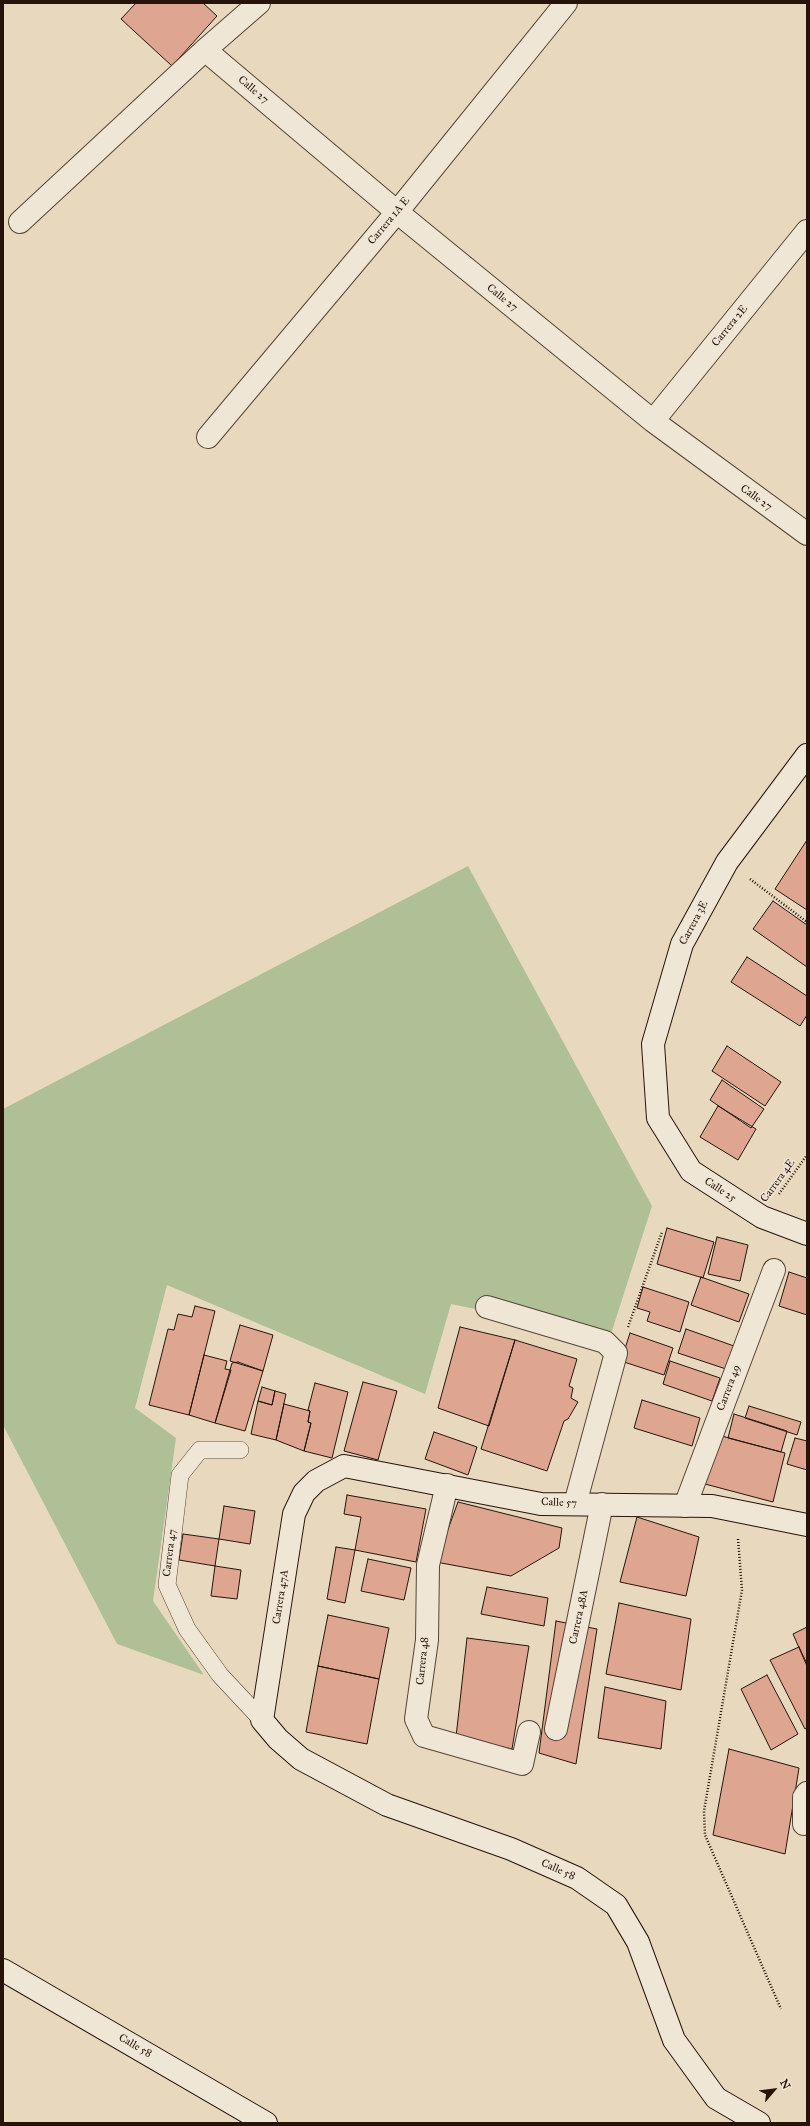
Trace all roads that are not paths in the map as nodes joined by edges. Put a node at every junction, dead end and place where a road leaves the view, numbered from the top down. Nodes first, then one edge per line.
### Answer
1 (259, 3) edge
2 (566, 3) edge
3 (206, 50) junction
4 (397, 212) junction
5 (20, 222) dead end
6 (807, 231) edge
7 (653, 422) junction
8 (208, 437) dead end
9 (807, 534) edge
10 (807, 756) edge
11 (658, 1118) joint
12 (807, 1234) edge
13 (774, 1270) dead end
14 (487, 1307) dead end
15 (240, 1450) dead end
16 (316, 1480) joint
17 (447, 1485) junction
18 (574, 1504) junction
19 (602, 1504) junction
20 (685, 1506) junction
21 (807, 1525) edge
22 (262, 1720) junction
23 (556, 1729) dead end
24 (529, 1732) dead end
25 (807, 1793) edge
26 (804, 1824) dead end
27 (3, 1970) edge
28 (266, 2123) edge
29 (759, 2123) edge

1 - 3 street
2 - 4 street, Carrera 1A E
3 - 4 street, Calle 27
3 - 5 street
4 - 7 street, Calle 27
4 - 8 street, Carrera 1A E
6 - 7 street, Carrera 2E
7 - 9 street, Calle 27
10 - 11 street, Carrera 3E
11 - 12 street, Calle 25
13 - 20 street, Carrera 49
14 - 18 street
15 - 22 lane, Carrera 47
16 - 17 street, Calle 57
16 - 22 street, Carrera 47A
17 - 18 street, Calle 57
17 - 24 street, Carrera 48
18 - 19 street, Calle 57
19 - 20 street, Calle 57
19 - 23 street, Carrera 48A
20 - 21 street, Calle 57
22 - 29 street, Calle 58
25 - 26 street
27 - 28 street, Calle 58

